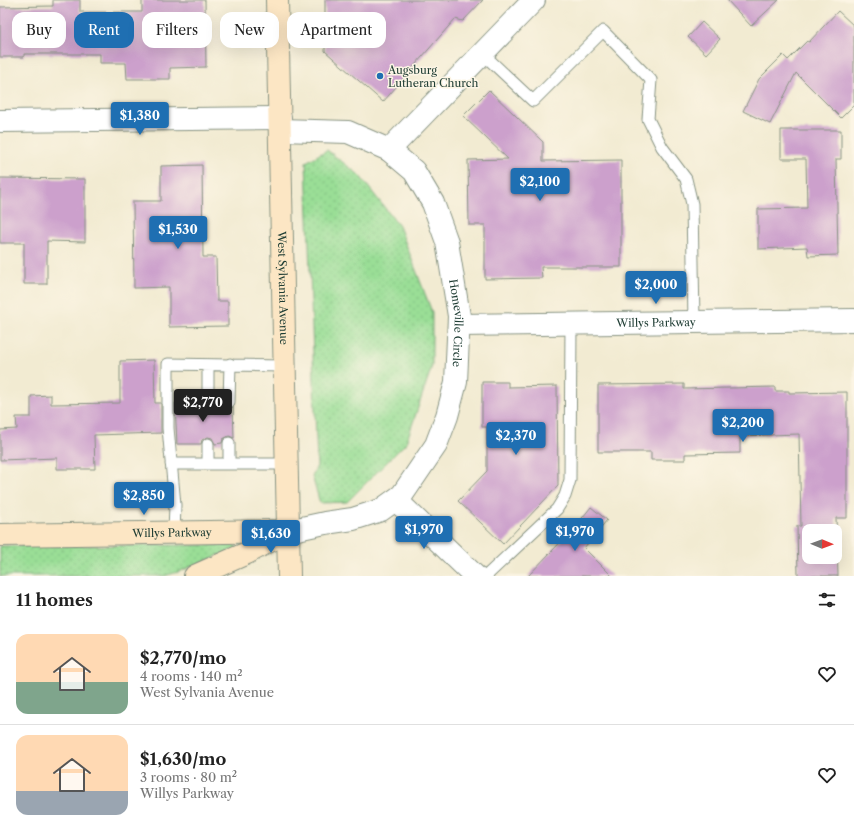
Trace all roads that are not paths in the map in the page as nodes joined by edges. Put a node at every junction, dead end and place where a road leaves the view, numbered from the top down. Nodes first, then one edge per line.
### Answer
1 (277, 0) edge
2 (534, 0) edge
3 (482, 53) junction
4 (0, 121) edge
5 (280, 124) junction
6 (389, 150) junction
7 (854, 320) edge
8 (694, 322) junction
9 (571, 323) junction
10 (459, 325) junction
11 (230, 364) junction
12 (208, 365) junction
13 (285, 366) junction
14 (208, 402) dead end
15 (229, 402) dead end
16 (229, 443) dead end
17 (208, 444) dead end
18 (171, 464) junction
19 (208, 464) junction
20 (229, 464) junction
21 (287, 464) junction
22 (396, 500) junction
23 (288, 532) junction
24 (174, 533) junction
25 (0, 535) edge
26 (459, 568) edge
27 (195, 576) edge
28 (289, 576) edge
29 (475, 576) edge
30 (486, 576) edge

1 - 5 main road, West Sylvania Avenue
2 - 3 street
3 - 6 street
3 - 8 lane
4 - 5 street, Homeville Circle
5 - 6 street, Homeville Circle
5 - 13 main road, West Sylvania Avenue
6 - 10 street, Homeville Circle
7 - 8 street, Willys Parkway
8 - 9 street, Willys Parkway
9 - 10 street, Willys Parkway
9 - 30 lane
10 - 22 street, Homeville Circle
11 - 12 lane
11 - 13 lane
11 - 15 lane
12 - 14 lane
12 - 18 lane
13 - 21 main road, West Sylvania Avenue
16 - 20 lane
17 - 19 lane
18 - 19 lane
18 - 24 lane
19 - 20 lane
20 - 21 lane
21 - 23 main road, West Sylvania Avenue
22 - 23 street, Homeville Circle
22 - 26 street
23 - 24 main road, Willys Parkway
23 - 27 main road
23 - 28 main road, West Sylvania Avenue
24 - 25 main road, Willys Parkway
26 - 29 street

